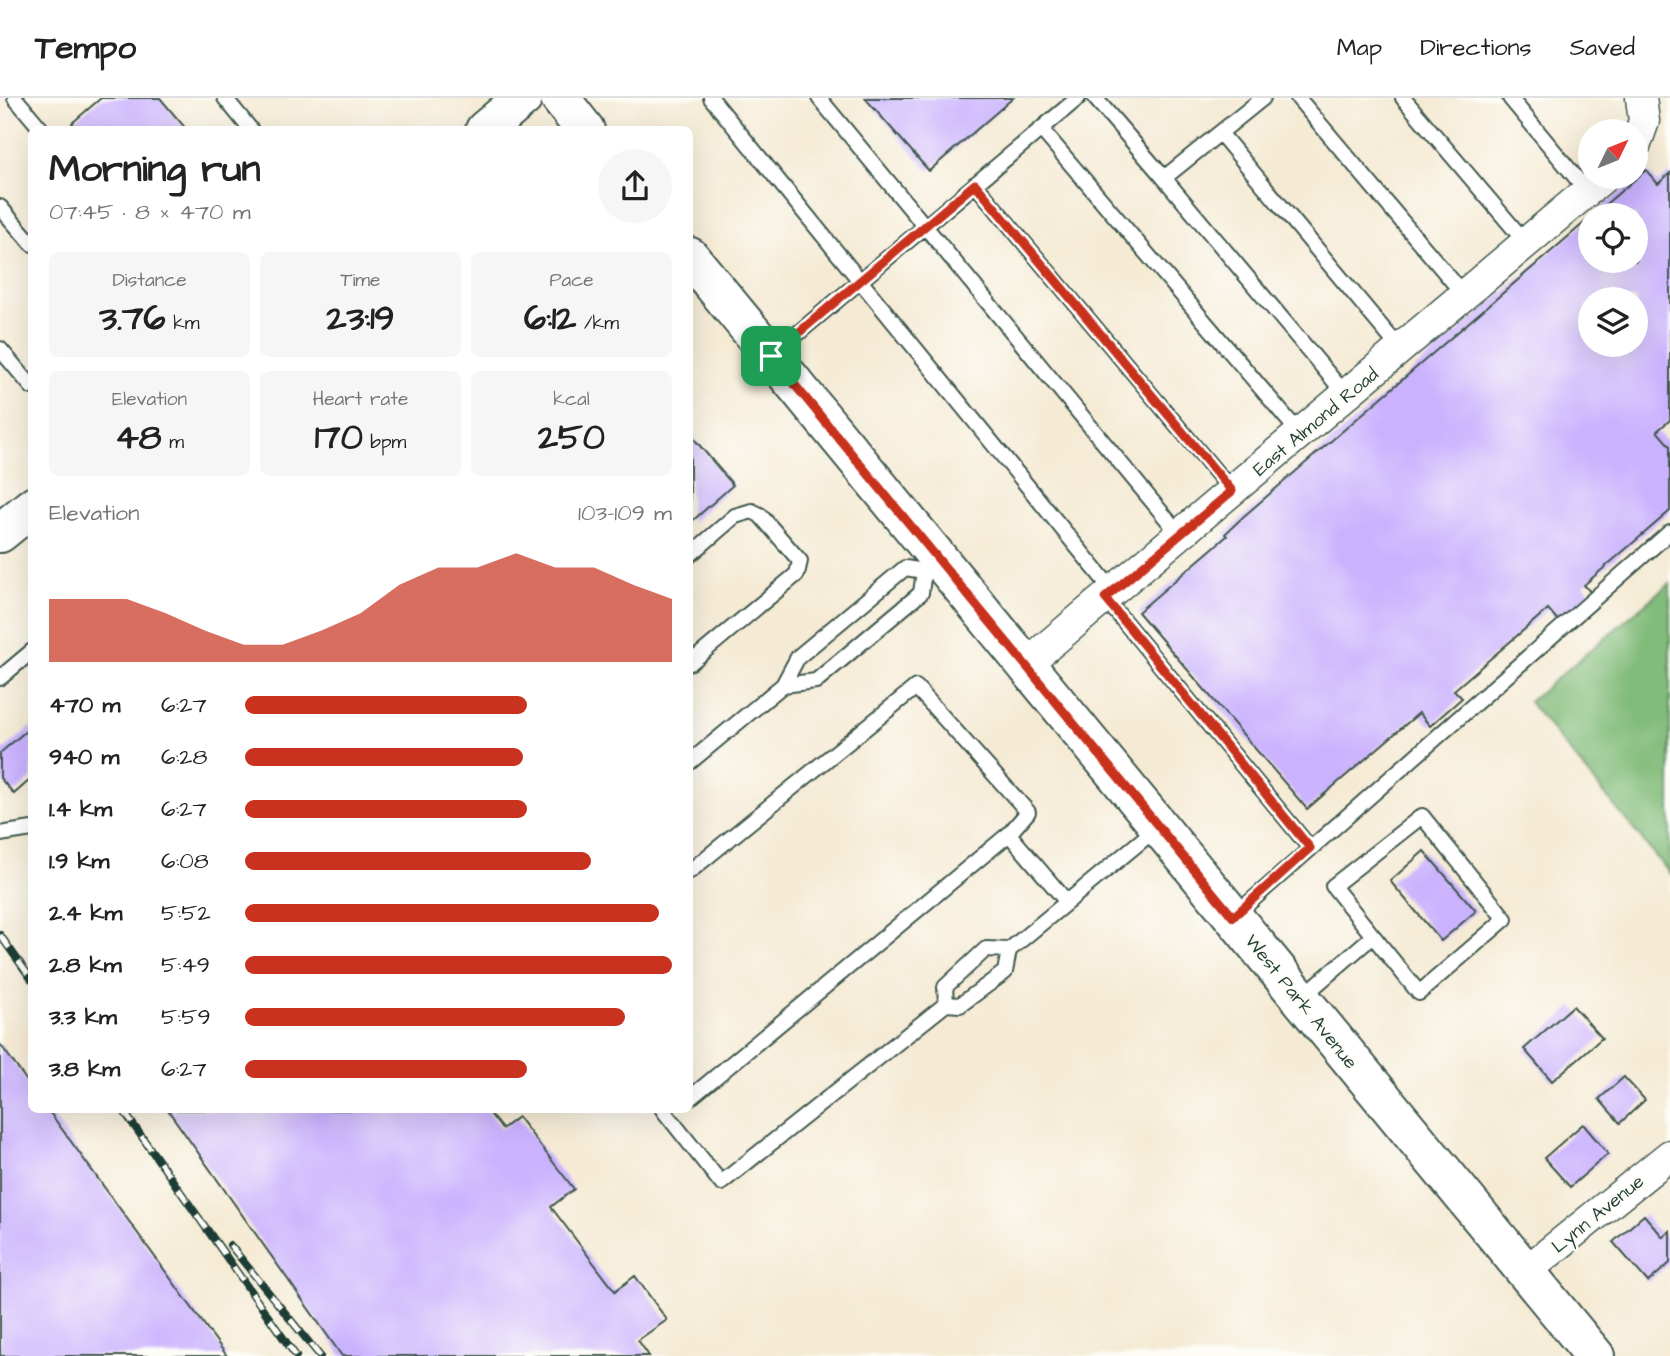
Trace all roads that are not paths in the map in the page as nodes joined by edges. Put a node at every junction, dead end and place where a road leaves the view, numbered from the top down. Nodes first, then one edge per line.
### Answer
1 (15, 98) edge
2 (225, 98) edge
3 (523, 98) edge
4 (560, 98) edge
5 (710, 98) edge
6 (819, 98) edge
7 (1078, 98) edge
8 (1095, 98) edge
9 (1263, 98) edge
10 (1298, 98) edge
11 (1403, 98) edge
12 (1510, 98) edge
13 (1643, 99) edge
14 (1644, 119) edge
15 (38, 126) edge
16 (248, 126) edge
17 (490, 126) edge
18 (582, 126) edge
19 (1041, 129) junction
20 (1220, 133) junction
21 (1578, 166) edge
22 (1164, 178) junction
23 (975, 184) junction
24 (1590, 189) edge
25 (0, 207) edge
26 (925, 226) junction
27 (28, 239) edge
28 (1526, 243) junction
29 (693, 261) edge
30 (861, 280) junction
31 (1464, 295) junction
32 (0, 349) edge
33 (1400, 349) junction
34 (771, 356) junction
35 (28, 382) edge
36 (1346, 395) junction
37 (1300, 434) junction
38 (1232, 491) junction
39 (28, 510) edge
40 (1670, 532) edge
41 (0, 533) edge
42 (1180, 535) junction
43 (693, 552) edge
44 (932, 565) junction
45 (1109, 594) junction
46 (28, 655) edge
47 (693, 661) edge
48 (1025, 665) junction
49 (0, 678) edge
50 (783, 685) junction
51 (693, 756) edge
52 (1158, 827) junction
53 (28, 832) edge
54 (0, 834) edge
55 (1010, 834) junction
56 (1310, 848) junction
57 (693, 869) edge
58 (1067, 902) junction
59 (1233, 917) junction
60 (1373, 936) junction
61 (1009, 950) junction
62 (1300, 999) junction
63 (946, 1004) junction
64 (693, 1096) edge
65 (670, 1113) edge
66 (1670, 1155) edge
67 (1525, 1272) junction
68 (1595, 1356) edge

1 - 15 lane
2 - 16 lane
3 - 17 main road
4 - 18 main road
5 - 30 lane
6 - 26 lane
7 - 19 lane
8 - 22 lane
9 - 20 lane
10 - 31 lane
11 - 28 lane
12 - 21 lane
13 - 14 street
19 - 23 lane
19 - 37 lane
20 - 22 lane
20 - 33 lane
22 - 36 lane
23 - 26 lane
23 - 38 lane
24 - 28 street, East Almond Road
25 - 27 lane
26 - 30 lane
26 - 42 lane
28 - 31 street, East Almond Road
29 - 34 main road, West Park Avenue
30 - 34 lane
30 - 45 lane
31 - 33 street, East Almond Road
32 - 35 lane
33 - 36 street, East Almond Road
34 - 44 main road, West Park Avenue
36 - 37 street, East Almond Road
37 - 38 street, East Almond Road
38 - 42 street, East Almond Road
39 - 41 main road
40 - 56 lane
42 - 45 street, East Almond Road
43 - 47 lane
44 - 48 main road, West Park Avenue
44 - 50 lane
44 - 50 lane
45 - 48 street, East Almond Road
45 - 56 lane
46 - 49 lane
48 - 52 main road, West Park Avenue
50 - 51 lane
52 - 58 lane
52 - 59 main road, West Park Avenue
53 - 54 lane
55 - 57 lane
55 - 58 lane
55 - 64 lane
56 - 59 lane
58 - 61 lane
59 - 62 main road, West Park Avenue
60 - 60 lane
60 - 62 lane
61 - 63 lane
61 - 63 lane
62 - 67 main road, West Park Avenue
63 - 65 lane
66 - 67 street, Lynn Avenue
67 - 68 main road, West Park Avenue

